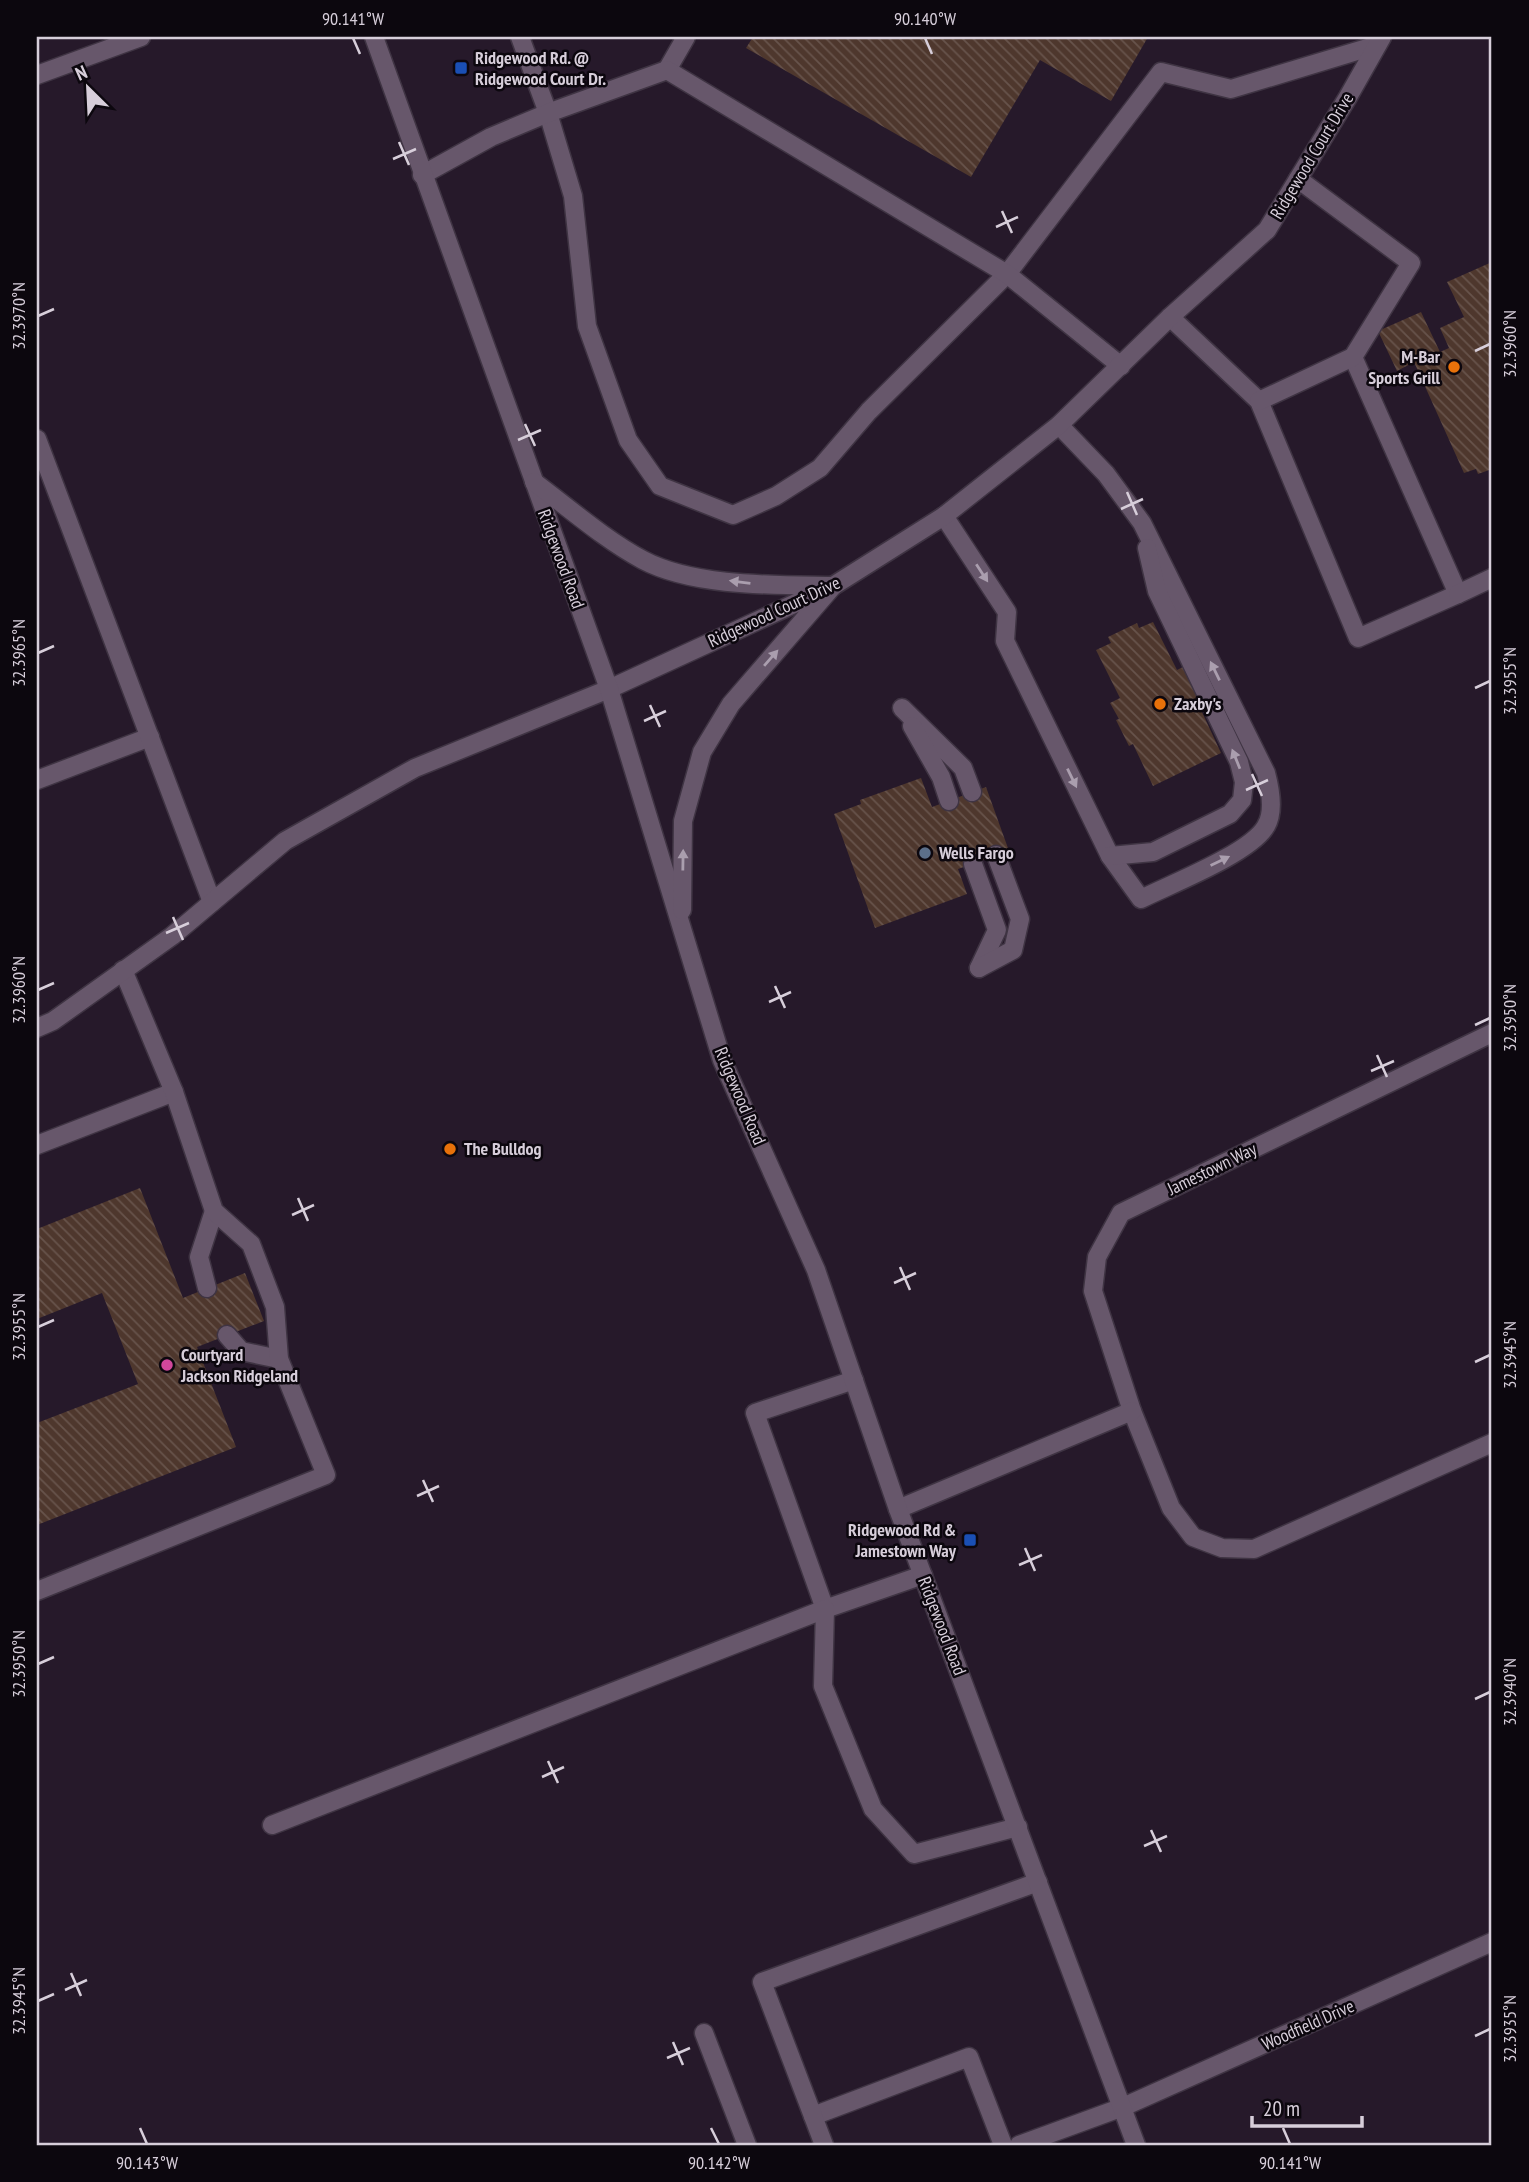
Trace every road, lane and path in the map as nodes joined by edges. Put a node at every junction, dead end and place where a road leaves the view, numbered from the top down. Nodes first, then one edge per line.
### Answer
1 (141, 37) edge
2 (374, 37) edge
3 (520, 37) edge
4 (686, 37) edge
5 (1379, 41) edge
6 (667, 70) junction
7 (37, 75) edge
8 (548, 113) junction
9 (422, 174) junction
10 (1298, 179) junction
11 (1006, 274) junction
12 (1170, 317) junction
13 (1353, 357) junction
14 (1121, 366) junction
15 (1259, 401) junction
16 (1059, 425) junction
17 (37, 439) edge
18 (534, 482) junction
19 (944, 516) junction
20 (1142, 523) junction
21 (1492, 578) edge
22 (833, 586) junction
23 (1458, 594) junction
24 (609, 689) junction
25 (150, 737) junction
26 (37, 780) edge
27 (972, 792) dead end
28 (949, 801) dead end
29 (996, 855) dead end
30 (1110, 856) junction
31 (973, 864) dead end
32 (212, 902) junction
33 (682, 928) junction
34 (123, 970) junction
35 (37, 1028) edge
36 (1492, 1033) edge
37 (174, 1092) junction
38 (37, 1145) edge
39 (214, 1211) junction
40 (207, 1288) dead end
41 (227, 1335) dead end
42 (279, 1359) junction
43 (854, 1380) junction
44 (1132, 1410) junction
45 (1492, 1443) edge
46 (898, 1508) junction
47 (923, 1575) junction
48 (37, 1591) edge
49 (825, 1609) junction
50 (272, 1825) dead end
51 (1018, 1827) junction
52 (1038, 1882) junction
53 (1492, 1942) edge
54 (704, 2032) dead end
55 (1123, 2107) junction
56 (813, 2116) junction
57 (747, 2145) edge
58 (824, 2145) edge
59 (1003, 2145) edge
60 (1019, 2145) edge
61 (1136, 2145) edge

1 - 7 street
2 - 9 street, Ridgewood Road
3 - 8 street
4 - 6 street
5 - 10 street, Ridgewood Court Drive
5 - 11 street
6 - 8 street
6 - 11 street
8 - 9 street
8 - 11 street
9 - 18 street, Ridgewood Road
10 - 12 street, Ridgewood Court Drive
10 - 13 street
11 - 14 street
12 - 14 street, Ridgewood Court Drive
12 - 15 street
13 - 15 street
13 - 23 street
14 - 16 street, Ridgewood Court Drive
15 - 23 street
16 - 19 street, Ridgewood Court Drive
16 - 20 street
17 - 25 street
22 -> 18 street
18 - 24 street, Ridgewood Road
19 - 22 street, Ridgewood Court Drive
19 -> 30 street
30 -> 20 street
30 -> 20 street
21 - 23 street
22 - 24 street, Ridgewood Court Drive
33 -> 22 street
24 - 32 street, Ridgewood Court Drive
24 - 33 street, Ridgewood Road
25 - 26 street
25 - 32 street
27 - 28 street
29 - 31 street
32 - 34 street, Ridgewood Court Drive
33 - 43 street, Ridgewood Road
34 - 35 street, Ridgewood Court Drive
34 - 37 street
36 - 44 street, Jamestown Way
37 - 38 street
37 - 39 street
39 - 40 street
39 - 42 street
41 - 42 street
42 - 48 street
43 - 46 street, Ridgewood Road
43 - 49 street
44 - 45 street, Jamestown Way
44 - 46 street
46 - 47 street, Ridgewood Road
47 - 49 street
47 - 51 street, Ridgewood Road
49 - 50 street
49 - 51 street
51 - 52 street, Ridgewood Road
52 - 55 street, Ridgewood Road
52 - 56 street
53 - 55 street, Woodfield Drive
54 - 57 street
55 - 60 street, Woodfield Drive
55 - 61 street, Ridgewood Road
56 - 58 street
56 - 59 street

